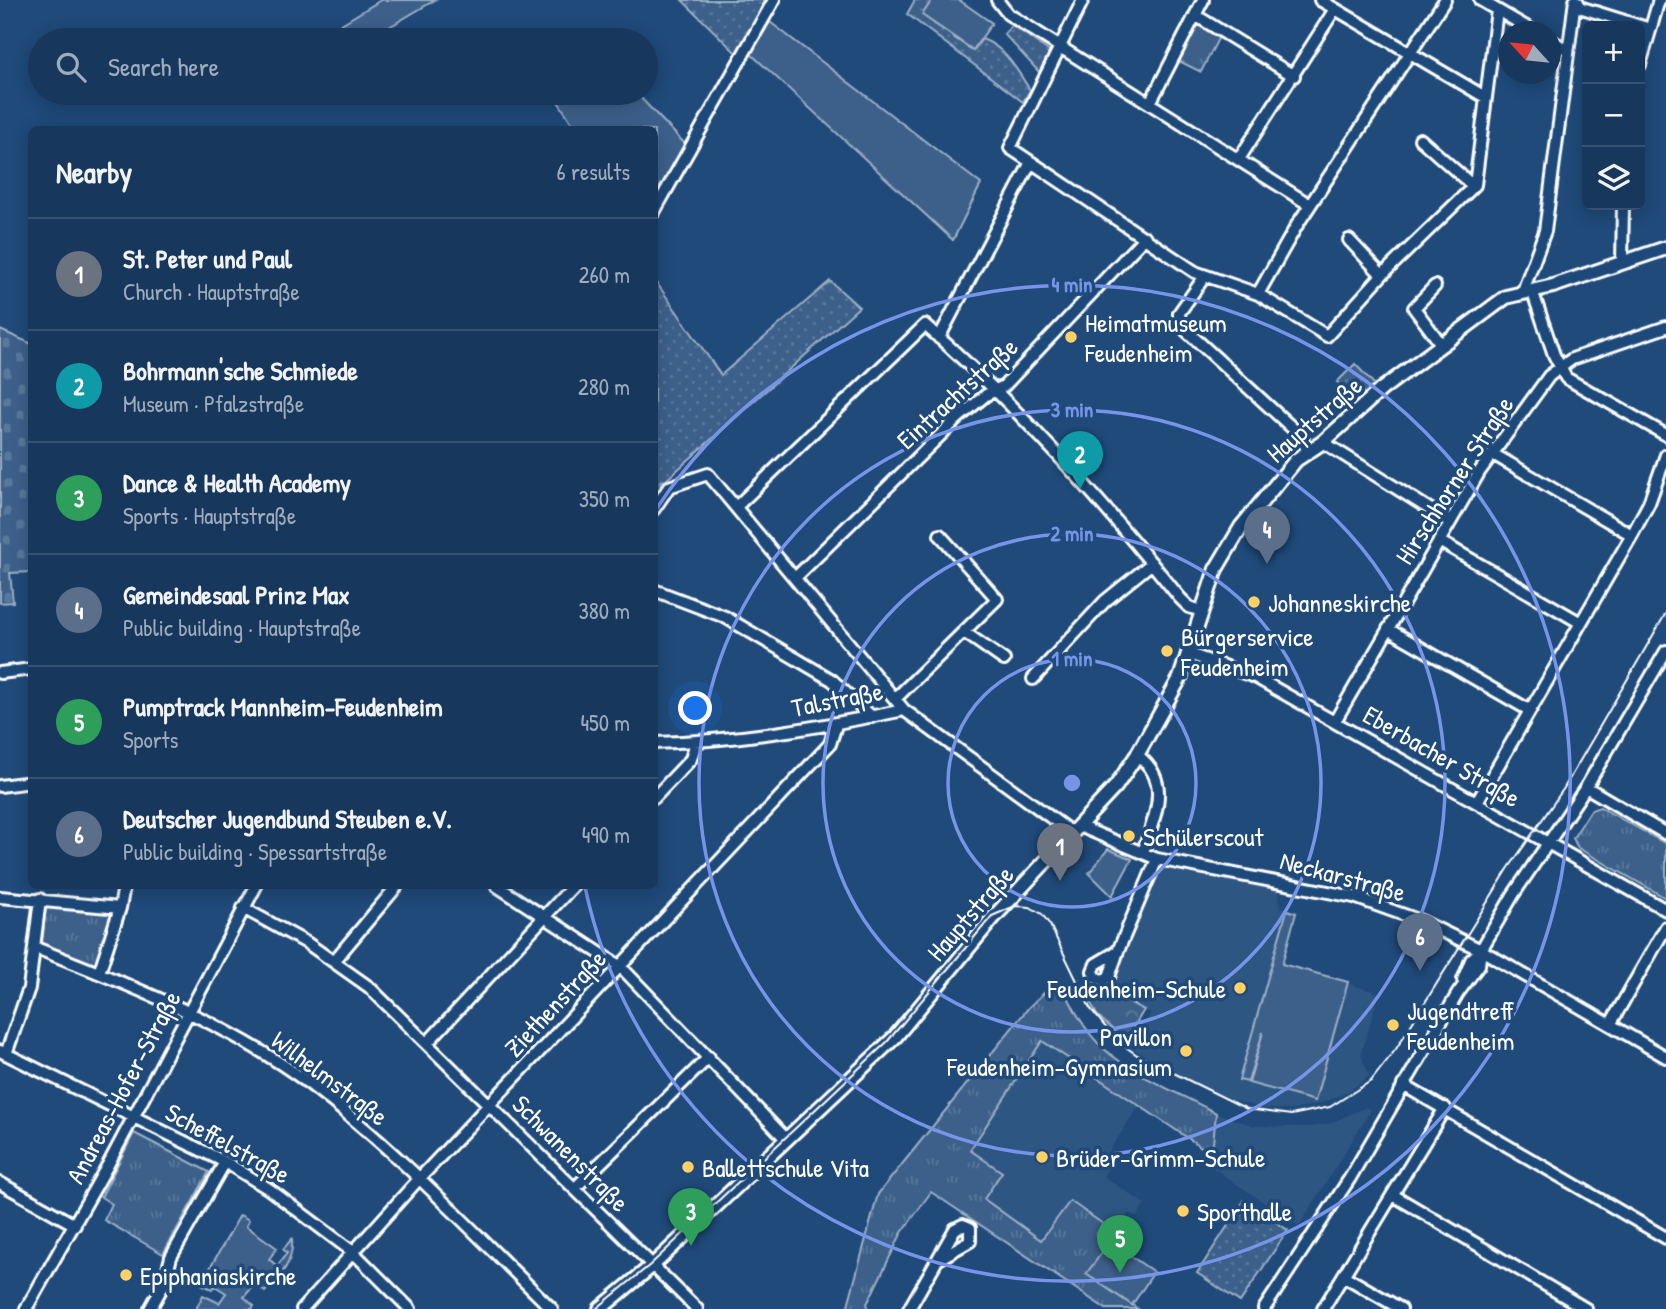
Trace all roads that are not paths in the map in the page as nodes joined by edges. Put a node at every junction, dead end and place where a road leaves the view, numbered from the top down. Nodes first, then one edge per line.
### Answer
1 (774, 0) edge
2 (997, 0) edge
3 (1083, 0) edge
4 (1203, 0) edge
5 (1320, 0) edge
6 (1445, 0) edge
7 (1480, 0) edge
8 (1659, 0) edge
9 (1576, 2) edge
10 (1335, 9) junction
11 (1497, 10) junction
12 (1195, 15) junction
13 (1516, 21) edge
14 (1650, 29) junction
15 (1060, 45) junction
16 (1561, 46) edge
17 (1645, 47) edge
18 (1566, 49) junction
19 (1410, 52) junction
20 (1294, 76) junction
21 (1485, 97) junction
22 (1150, 103) junction
23 (1420, 139) dead end
24 (1239, 159) junction
25 (1031, 162) junction
26 (1473, 186) junction
27 (658, 205) edge
28 (1310, 205) junction
29 (1623, 210) edge
30 (1145, 237) junction
31 (1349, 240) dead end
32 (1666, 248) edge
33 (1622, 263) junction
34 (1382, 275) junction
35 (1205, 276) junction
36 (1435, 286) dead end
37 (1528, 291) junction
38 (1258, 294) junction
39 (1666, 327) edge
40 (939, 338) junction
41 (1441, 344) junction
42 (1559, 368) junction
43 (995, 390) junction
44 (1666, 435) edge
45 (1323, 442) junction
46 (1308, 452) junction
47 (1493, 454) junction
48 (1666, 455) edge
49 (658, 503) edge
50 (736, 507) junction
51 (1450, 522) junction
52 (940, 535) dead end
53 (1632, 535) junction
54 (1439, 541) junction
55 (1152, 563) junction
56 (795, 578) junction
57 (658, 592) edge
58 (1201, 611) junction
59 (1581, 623) junction
60 (1388, 629) junction
61 (964, 632) junction
62 (1666, 651) edge
63 (1189, 654) junction
64 (1004, 660) dead end
65 (28, 670) edge
66 (0, 673) edge
67 (1033, 679) dead end
68 (895, 699) junction
69 (904, 710) junction
70 (1529, 710) junction
71 (872, 717) junction
72 (1335, 721) junction
73 (836, 725) junction
74 (696, 742) junction
75 (658, 743) edge
76 (1138, 755) junction
77 (28, 782) edge
78 (0, 786) edge
79 (1587, 787) junction
80 (658, 794) edge
81 (1477, 802) junction
82 (1075, 829) junction
83 (1666, 834) edge
84 (1549, 842) junction
85 (1143, 853) junction
86 (1157, 859) junction
87 (123, 889) edge
88 (254, 889) edge
89 (394, 889) edge
90 (502, 889) edge
91 (569, 889) edge
92 (0, 897) edge
93 (40, 900) junction
94 (120, 908) junction
95 (243, 908) junction
96 (1666, 910) edge
97 (544, 916) junction
98 (1666, 927) edge
99 (36, 948) junction
100 (1481, 950) junction
101 (1118, 951) dead end
102 (334, 961) junction
103 (621, 967) junction
104 (99, 973) junction
105 (189, 1014) junction
106 (1611, 1023) junction
107 (428, 1042) junction
108 (3, 1052) edge
109 (709, 1057) junction
110 (1666, 1057) edge
111 (1403, 1085) junction
112 (491, 1104) junction
113 (1446, 1108) junction
114 (133, 1116) junction
115 (786, 1139) junction
116 (225, 1162) junction
117 (418, 1180) junction
118 (0, 1183) edge
119 (575, 1188) junction
120 (1393, 1195) junction
121 (75, 1224) junction
122 (1666, 1238) edge
123 (354, 1252) junction
124 (937, 1260) dead end
125 (653, 1265) junction
126 (1344, 1276) junction
127 (26, 1309) edge
128 (150, 1309) edge
129 (302, 1309) edge
130 (410, 1309) edge
131 (552, 1309) edge
132 (600, 1309) edge
133 (697, 1309) edge
134 (909, 1309) edge
135 (1264, 1309) edge
136 (1323, 1309) edge
137 (1401, 1309) edge
138 (1586, 1309) edge

1 - 27 street
2 - 15 street
3 - 15 street
4 - 12 street
5 - 10 street
6 - 19 street
7 - 11 street
8 - 14 street
9 - 14 street
9 - 18 street
10 - 19 street
10 - 20 street
11 - 13 street
11 - 21 street
12 - 20 street
12 - 22 street
14 - 17 street
15 - 22 street
15 - 25 street
16 - 18 street
18 - 37 street
19 - 21 street
19 - 28 street
20 - 24 street
21 - 26 street
22 - 24 street
23 - 26 street
24 - 28 street
25 - 30 street
25 - 40 street
26 - 34 street
28 - 38 street
29 - 33 street
30 - 35 street
30 - 43 street, Eintrachtstraße
31 - 34 street
32 - 33 street, Hauptstraße
33 - 37 street, Hauptstraße
34 - 38 street
35 - 38 street
35 - 46 street
36 - 41 street
37 - 41 street, Hauptstraße
37 - 42 street
39 - 42 street, Hirschhorner Straße
40 - 43 street
40 - 50 street
41 - 45 street, Hauptstraße
42 - 44 street
42 - 47 street, Hirschhorner Straße
43 - 55 street
43 - 56 street, Eintrachtstraße
45 - 46 street, Hauptstraße
45 - 51 street
46 - 58 street, Hauptstraße
47 - 51 street, Hirschhorner Straße
47 - 53 street
48 - 53 street
49 - 50 street
50 - 56 street
51 - 54 street, Hirschhorner Straße
52 - 61 street
53 - 59 street
54 - 59 street
54 - 60 street, Hirschhorner Straße
55 - 58 street
55 - 67 street
56 - 68 street
57 - 71 street
58 - 63 street, Hauptstraße
59 - 70 street
60 - 70 street
60 - 72 street, Hirschhorner Straße
61 - 64 street
61 - 68 street
62 - 79 street
63 - 72 street, Eberbacher Straße
63 - 76 street, Hauptstraße
65 - 66 street
68 - 69 street
69 - 71 street, Talstraße
69 - 82 street, Talstraße
70 - 81 street
71 - 73 street, Talstraße
72 - 81 street, Eberbacher Straße
73 - 74 street, Talstraße
73 - 103 street, Ziethenstraße
74 - 75 street, Talstraße
74 - 80 street
76 - 82 street, Hauptstraße
76 - 85 street
77 - 78 street
79 - 83 street
79 - 84 street
81 - 84 street, Eberbacher Straße
82 - 85 street, Neckarstraße
82 - 115 street, Hauptstraße
84 - 96 street, Eberbacher Straße
84 - 100 street
85 - 86 street, Neckarstraße
86 - 100 street, Neckarstraße
86 - 101 street
87 - 94 street
88 - 95 street, Andreas-Hofer-Straße
89 - 102 street
90 - 97 street
91 - 97 street
92 - 93 street
93 - 94 street
93 - 99 street
94 - 104 street
95 - 102 street, Schwanenstraße
95 - 105 street, Andreas-Hofer-Straße
97 - 103 street
97 - 107 street
98 - 106 street
99 - 104 street, Wilhelmstraße
99 - 108 street
100 - 106 street, Neckarstraße
100 - 111 street
102 - 107 street, Schwanenstraße
103 - 109 street
103 - 112 street, Ziethenstraße
104 - 105 street, Wilhelmstraße
105 - 114 street, Andreas-Hofer-Straße
105 - 117 street, Wilhelmstraße
106 - 110 street, Neckarstraße
107 - 112 street, Schwanenstraße
108 - 114 street, Scheffelstraße
109 - 115 street
109 - 119 street
111 - 113 street
111 - 135 street
112 - 117 street, Ziethenstraße
112 - 119 street, Schwanenstraße
113 - 120 street
113 - 122 street
114 - 116 street, Scheffelstraße
114 - 121 street, Andreas-Hofer-Straße
115 - 125 street, Hauptstraße
116 - 123 street, Scheffelstraße
116 - 128 street
117 - 123 street, Ziethenstraße
117 - 131 street, Wilhelmstraße
118 - 121 street
119 - 125 street, Schwanenstraße
120 - 126 street
120 - 138 street
121 - 127 street, Andreas-Hofer-Straße
123 - 129 street, Ziethenstraße
123 - 130 street, Scheffelstraße
124 - 134 street
125 - 132 street, Hauptstraße
125 - 133 street, Schwanenstraße
126 - 136 street
126 - 137 street

